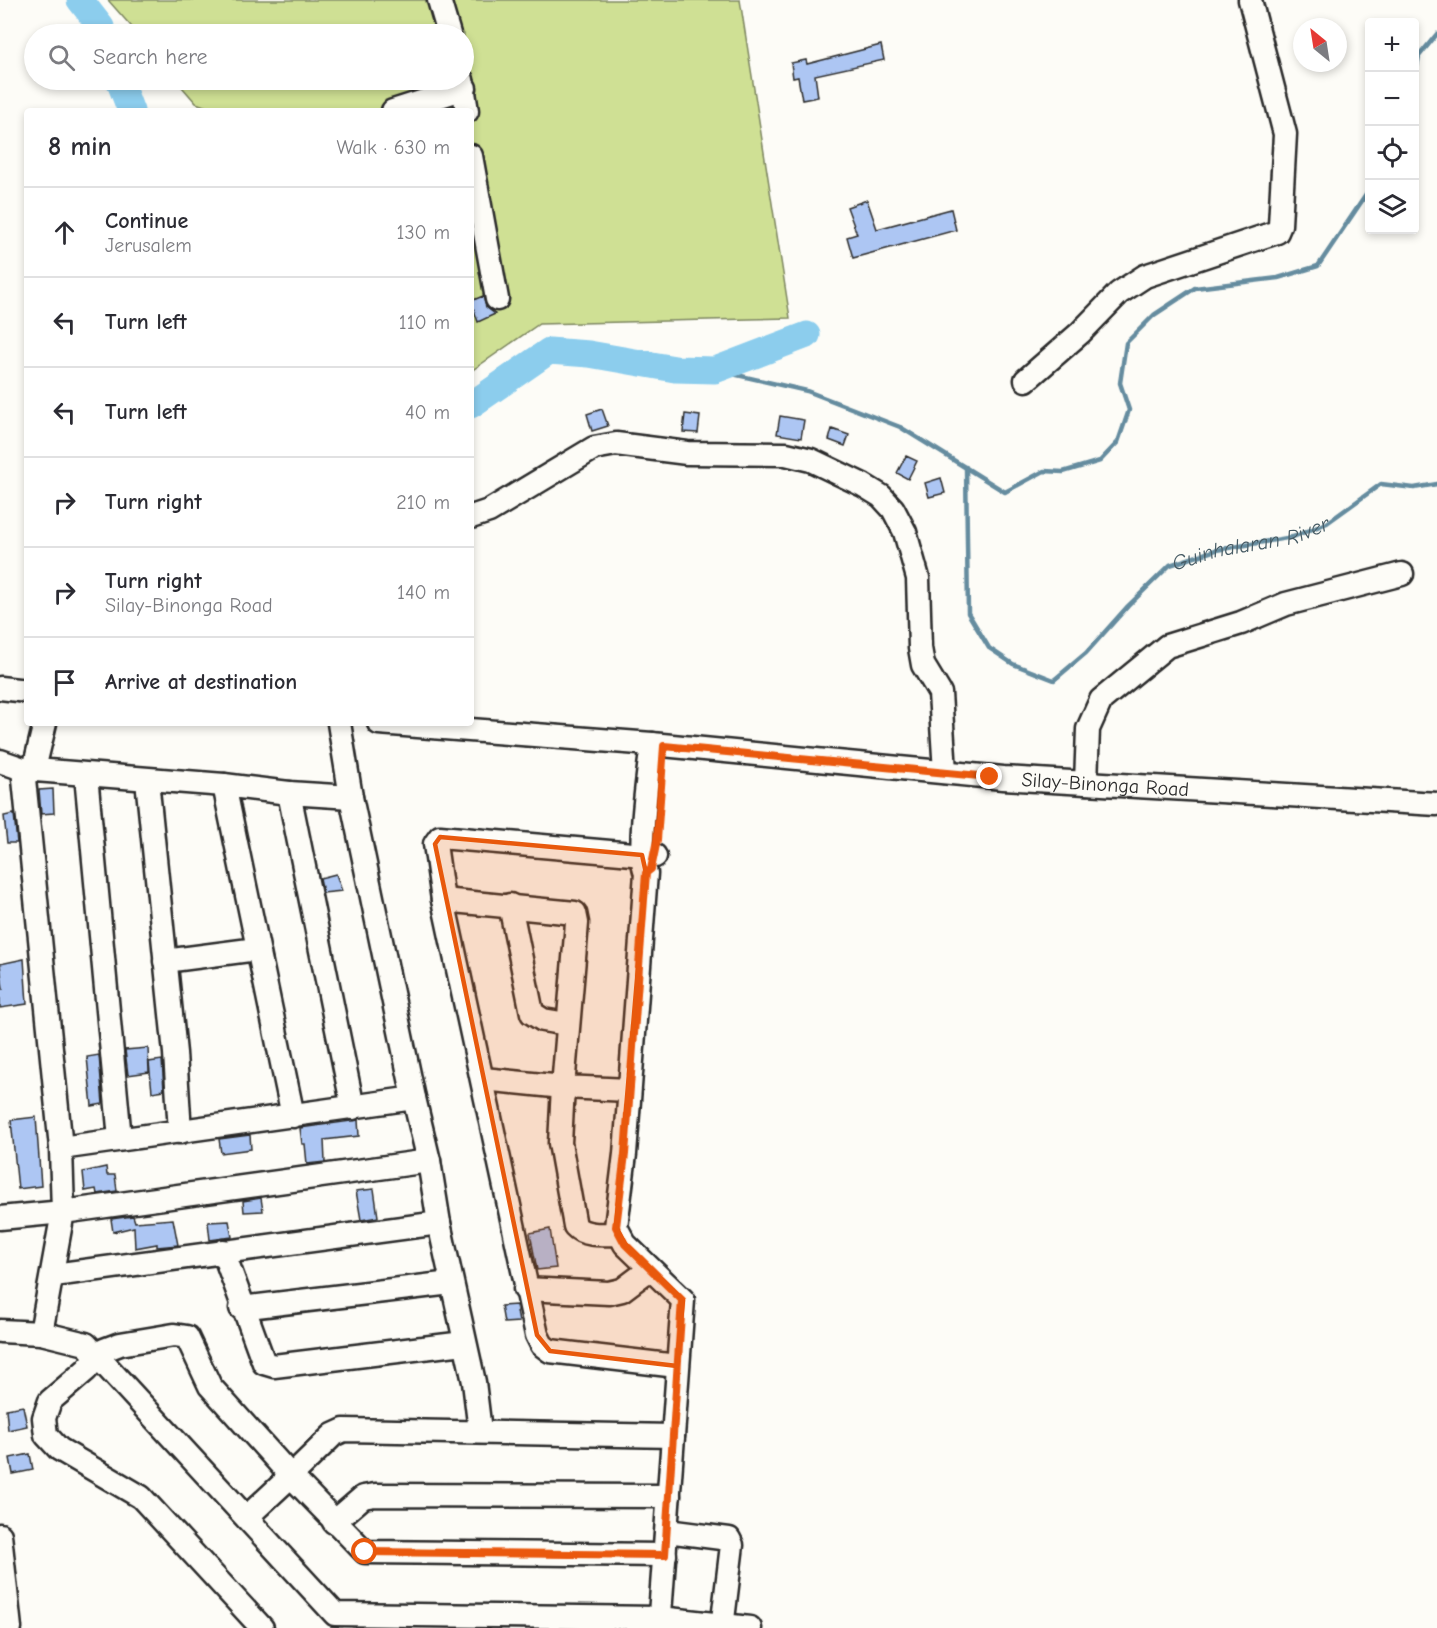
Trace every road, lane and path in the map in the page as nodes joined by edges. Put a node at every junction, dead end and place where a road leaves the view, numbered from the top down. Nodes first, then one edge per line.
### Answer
1 (439, 0) edge
2 (1250, 0) edge
3 (446, 24) edge
4 (447, 90) edge
5 (464, 90) edge
6 (401, 108) edge
7 (467, 108) edge
8 (474, 172) edge
9 (497, 299) dead end
10 (1026, 380) dead end
11 (474, 516) edge
12 (1402, 574) dead end
13 (0, 688) edge
14 (24, 691) edge
15 (44, 726) edge
16 (339, 726) edge
17 (417, 726) edge
18 (658, 745) junction
19 (0, 761) edge
20 (29, 769) junction
21 (945, 772) junction
22 (86, 775) junction
23 (147, 780) junction
24 (1086, 783) junction
25 (224, 785) junction
26 (289, 793) junction
27 (351, 797) junction
28 (1437, 804) edge
29 (648, 861) junction
30 (443, 900) junction
31 (510, 905) junction
32 (257, 949) junction
33 (165, 961) junction
34 (567, 1024) junction
35 (483, 1079) junction
36 (563, 1087) junction
37 (629, 1090) junction
38 (414, 1098) junction
39 (353, 1108) junction
40 (293, 1116) junction
41 (180, 1132) junction
42 (120, 1139) junction
43 (61, 1148) junction
44 (429, 1161) junction
45 (63, 1212) junction
46 (0, 1218) edge
47 (439, 1223) junction
48 (618, 1234) junction
49 (223, 1251) junction
50 (650, 1269) junction
51 (54, 1275) junction
52 (451, 1283) junction
53 (525, 1289) junction
54 (242, 1308) junction
55 (0, 1330) edge
56 (41, 1333) junction
57 (464, 1344) junction
58 (97, 1357) junction
59 (677, 1366) junction
60 (480, 1431) junction
61 (673, 1436) junction
62 (291, 1476) junction
63 (669, 1496) junction
64 (248, 1516) junction
65 (334, 1522) junction
66 (667, 1531) junction
67 (1, 1545) edge
68 (665, 1555) junction
69 (6, 1616) edge
70 (328, 1621) edge
71 (366, 1622) edge
72 (660, 1623) edge
73 (722, 1626) edge
74 (262, 1628) edge
75 (750, 1628) edge

1 - 3 street
2 - 10 street
4 - 6 street
5 - 7 street
8 - 9 street
11 - 21 street
12 - 24 street
13 - 14 street
15 - 20 street
16 - 27 street
17 - 18 street, Silay-Binonga Road
18 - 21 street, Silay-Binonga Road
18 - 29 street
19 - 20 street
20 - 22 street
20 - 43 street
21 - 24 street, Silay-Binonga Road
22 - 23 street
22 - 42 street
23 - 25 street
23 - 33 street
24 - 28 street, Silay-Binonga Road
25 - 26 street
25 - 32 street
26 - 27 street
26 - 39 street
27 - 38 street
29 - 30 street
29 - 37 street
30 - 31 street
30 - 35 street
31 - 34 street
31 - 34 street
32 - 33 street
32 - 40 street
33 - 41 street
34 - 36 street
35 - 36 street
35 - 53 street
36 - 37 street
36 - 48 street
37 - 48 street
38 - 39 street
38 - 44 street
39 - 40 street
40 - 41 street
41 - 42 street
42 - 43 street
43 - 45 street
44 - 45 street
44 - 47 street
45 - 46 street
45 - 51 street
47 - 49 street
47 - 52 street
48 - 50 street
49 - 51 street
49 - 54 street
50 - 53 street
50 - 59 street
51 - 56 street
52 - 54 street
52 - 57 street
53 - 59 street
54 - 57 street
55 - 56 street
56 - 58 street
57 - 60 street
58 - 62 street
58 - 64 street
58 - 74 street
59 - 61 street
60 - 61 street
60 - 62 street
61 - 63 street
62 - 64 street
62 - 65 street
63 - 65 street
63 - 66 street
64 - 70 street
65 - 68 street
66 - 68 street
66 - 73 street
67 - 69 street
68 - 72 street
70 - 71 street
71 - 72 street
72 - 73 street
73 - 75 street

